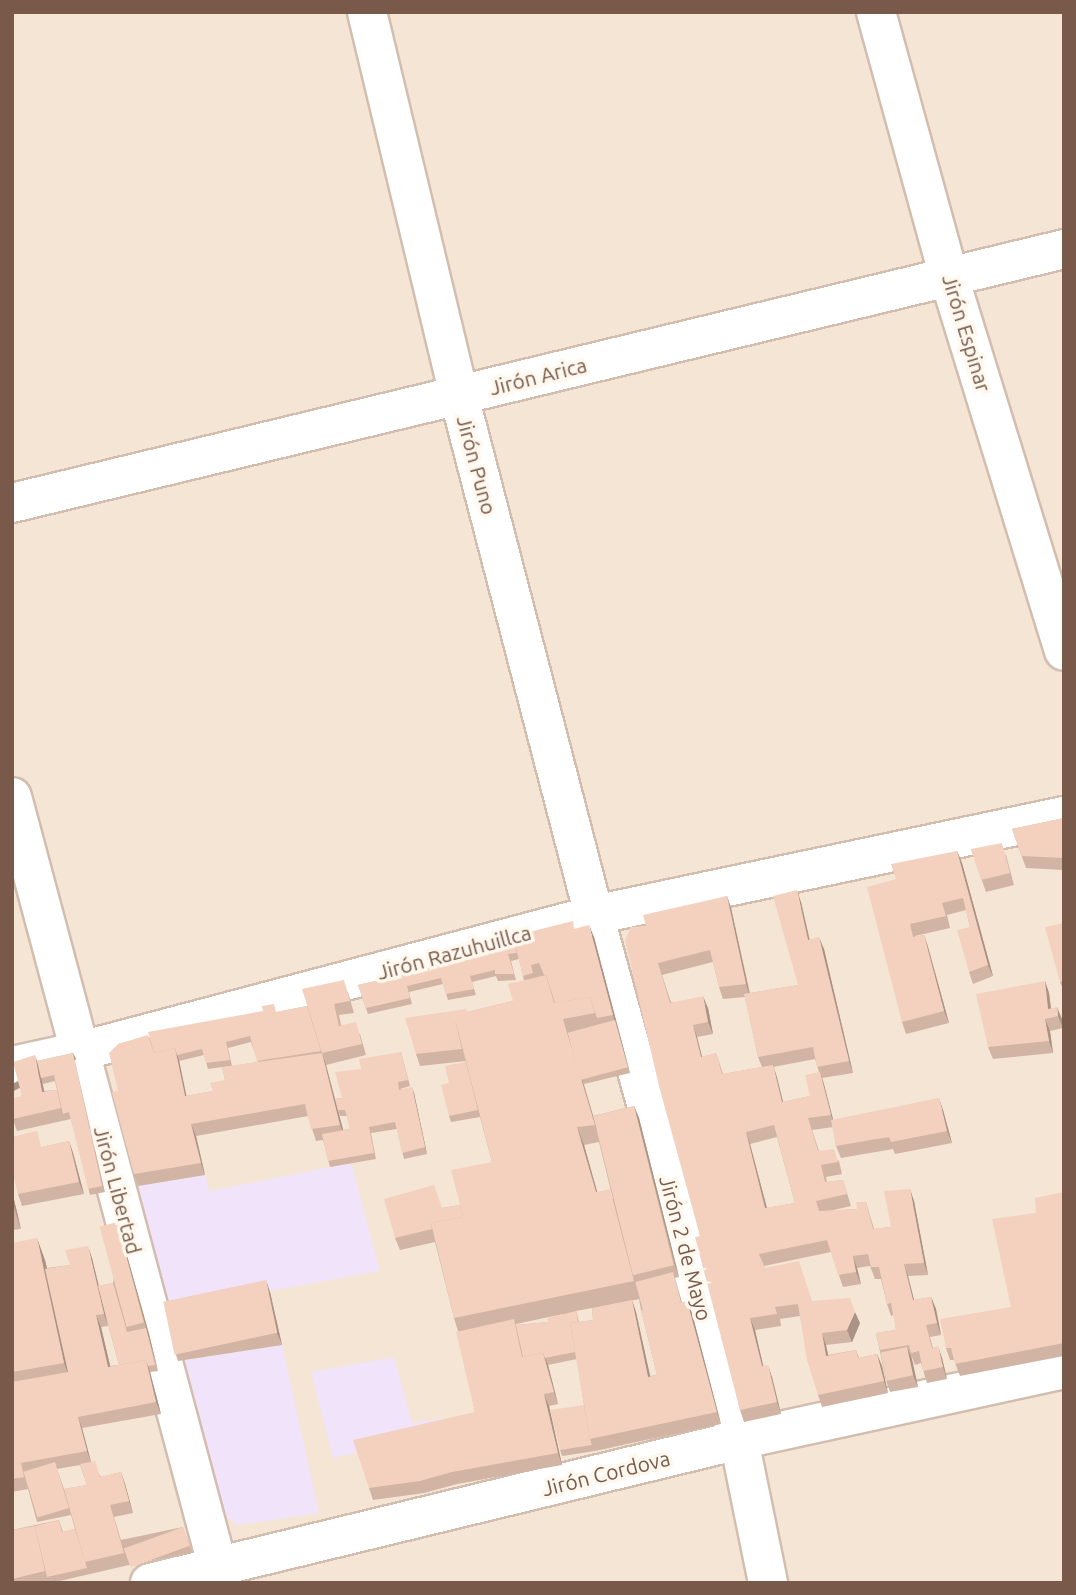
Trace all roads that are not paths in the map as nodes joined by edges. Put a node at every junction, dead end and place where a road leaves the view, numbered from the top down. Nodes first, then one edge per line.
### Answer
1 (367, 12) edge
2 (876, 12) edge
3 (1064, 249) edge
4 (950, 277) junction
5 (459, 396) junction
6 (12, 503) edge
7 (1064, 651) edge
8 (12, 797) edge
9 (1064, 816) edge
10 (594, 915) junction
11 (81, 1051) junction
12 (12, 1066) edge
13 (1064, 1369) edge
14 (739, 1440) junction
15 (220, 1576) edge
16 (150, 1583) edge
17 (768, 1583) edge

1 - 5 street, Jirón Puno
2 - 4 street, Jirón Espinar
3 - 4 street, Jirón Arica
4 - 5 street, Jirón Arica
4 - 7 street, Jirón Espinar
5 - 6 street, Jirón Arica
5 - 10 street, Jirón Puno
8 - 11 street, Jirón Libertad
9 - 10 street, Jirón Razuhuillca
10 - 11 street, Jirón Razuhuillca
10 - 14 street, Jirón 2 de Mayo
11 - 12 street, Jirón Razuhuillca
11 - 15 street, Jirón Libertad
13 - 14 street, Jirón Cordova
14 - 15 street, Jirón Cordova
14 - 17 street, Jirón 2 de Mayo
15 - 16 street, Jirón Cordova

